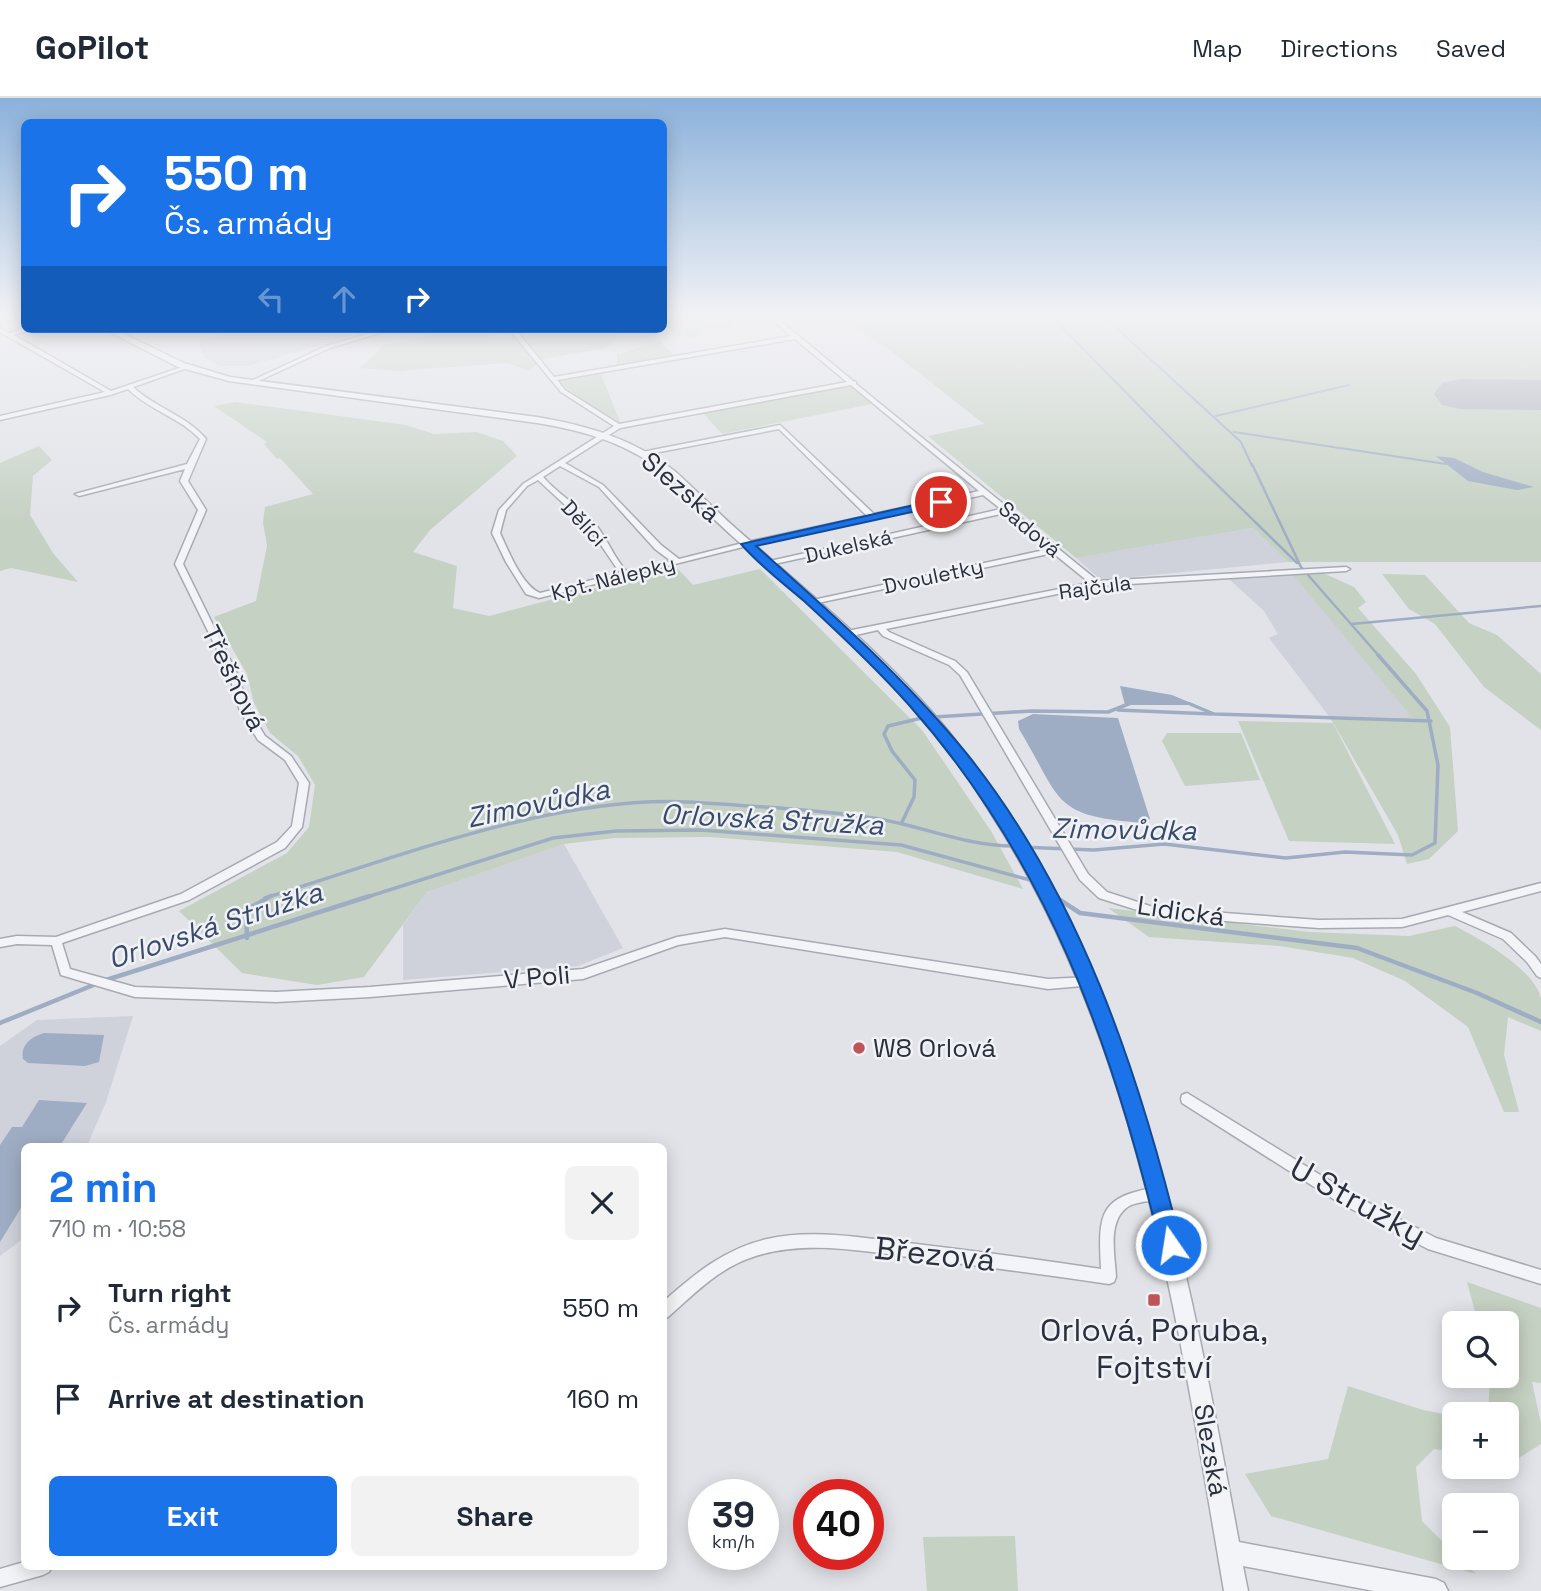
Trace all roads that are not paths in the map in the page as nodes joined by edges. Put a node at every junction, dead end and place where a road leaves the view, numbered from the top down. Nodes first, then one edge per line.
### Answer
1 (94, 384) edge
2 (139, 384) edge
3 (255, 384) edge
4 (557, 384) edge
5 (850, 384) edge
6 (855, 384) edge
7 (129, 387) junction
8 (110, 393) junction
9 (0, 418) edge
10 (618, 426) junction
11 (605, 435) junction
12 (644, 453) junction
13 (559, 462) junction
14 (188, 466) junction
15 (538, 476) junction
16 (986, 492) junction
17 (79, 494) dead end
18 (1007, 510) junction
19 (873, 517) junction
20 (747, 544) junction
21 (1054, 550) junction
22 (677, 561) junction
23 (771, 563) junction
24 (1346, 569) dead end
25 (625, 574) junction
26 (1096, 584) junction
27 (813, 602) junction
28 (881, 628) junction
29 (847, 634) junction
30 (1541, 887) edge
31 (1449, 911) junction
32 (56, 942) junction
33 (0, 943) edge
34 (1541, 973) edge
35 (1090, 982) junction
36 (1187, 1099) dead end
37 (1158, 1193) junction
38 (1541, 1278) edge
39 (667, 1308) edge
40 (1229, 1552) junction
41 (29, 1570) edge
42 (0, 1578) edge
43 (1236, 1591) edge
44 (1436, 1591) edge

1 - 8 street
2 - 7 street
3 - 11 street, Slezská
4 - 10 street
5 - 10 street
6 - 16 street, Sadová
7 - 8 street
7 - 14 street
8 - 9 street
10 - 11 street, Kpt. Nálepky
11 - 12 street, Slezská
11 - 13 street, Kpt. Nálepky
12 - 19 street
12 - 20 street, Slezská
13 - 15 street, Kpt. Nálepky
13 - 22 street
14 - 17 street
14 - 32 street, Třešňová
15 - 25 street, Dělící
15 - 25 street, Kpt. Nálepky
16 - 18 street, Sadová
16 - 19 street, Kpt. Nálepky
18 - 21 street, Sadová
18 - 23 street, Dukelská
19 - 20 street, Kpt. Nálepky
20 - 22 street, Kpt. Nálepky
20 - 23 street, Slezská
21 - 26 street, Sadová
21 - 27 street, Dvouletky
22 - 25 street, Kpt. Nálepky
23 - 27 street, Slezská
24 - 26 street, Rajčula
26 - 28 street, Rajčula
27 - 29 street, Slezská
28 - 29 street, Rajčula
28 - 31 street, Lidická
29 - 35 street, Slezská
30 - 31 street, Lidická
31 - 34 street
32 - 33 street
32 - 35 street, V Poli
35 - 37 street, Slezská
36 - 38 street, U Stružky
37 - 39 street, Březová
37 - 40 street, Slezská
40 - 43 street, Slezská
40 - 44 street
41 - 42 street

